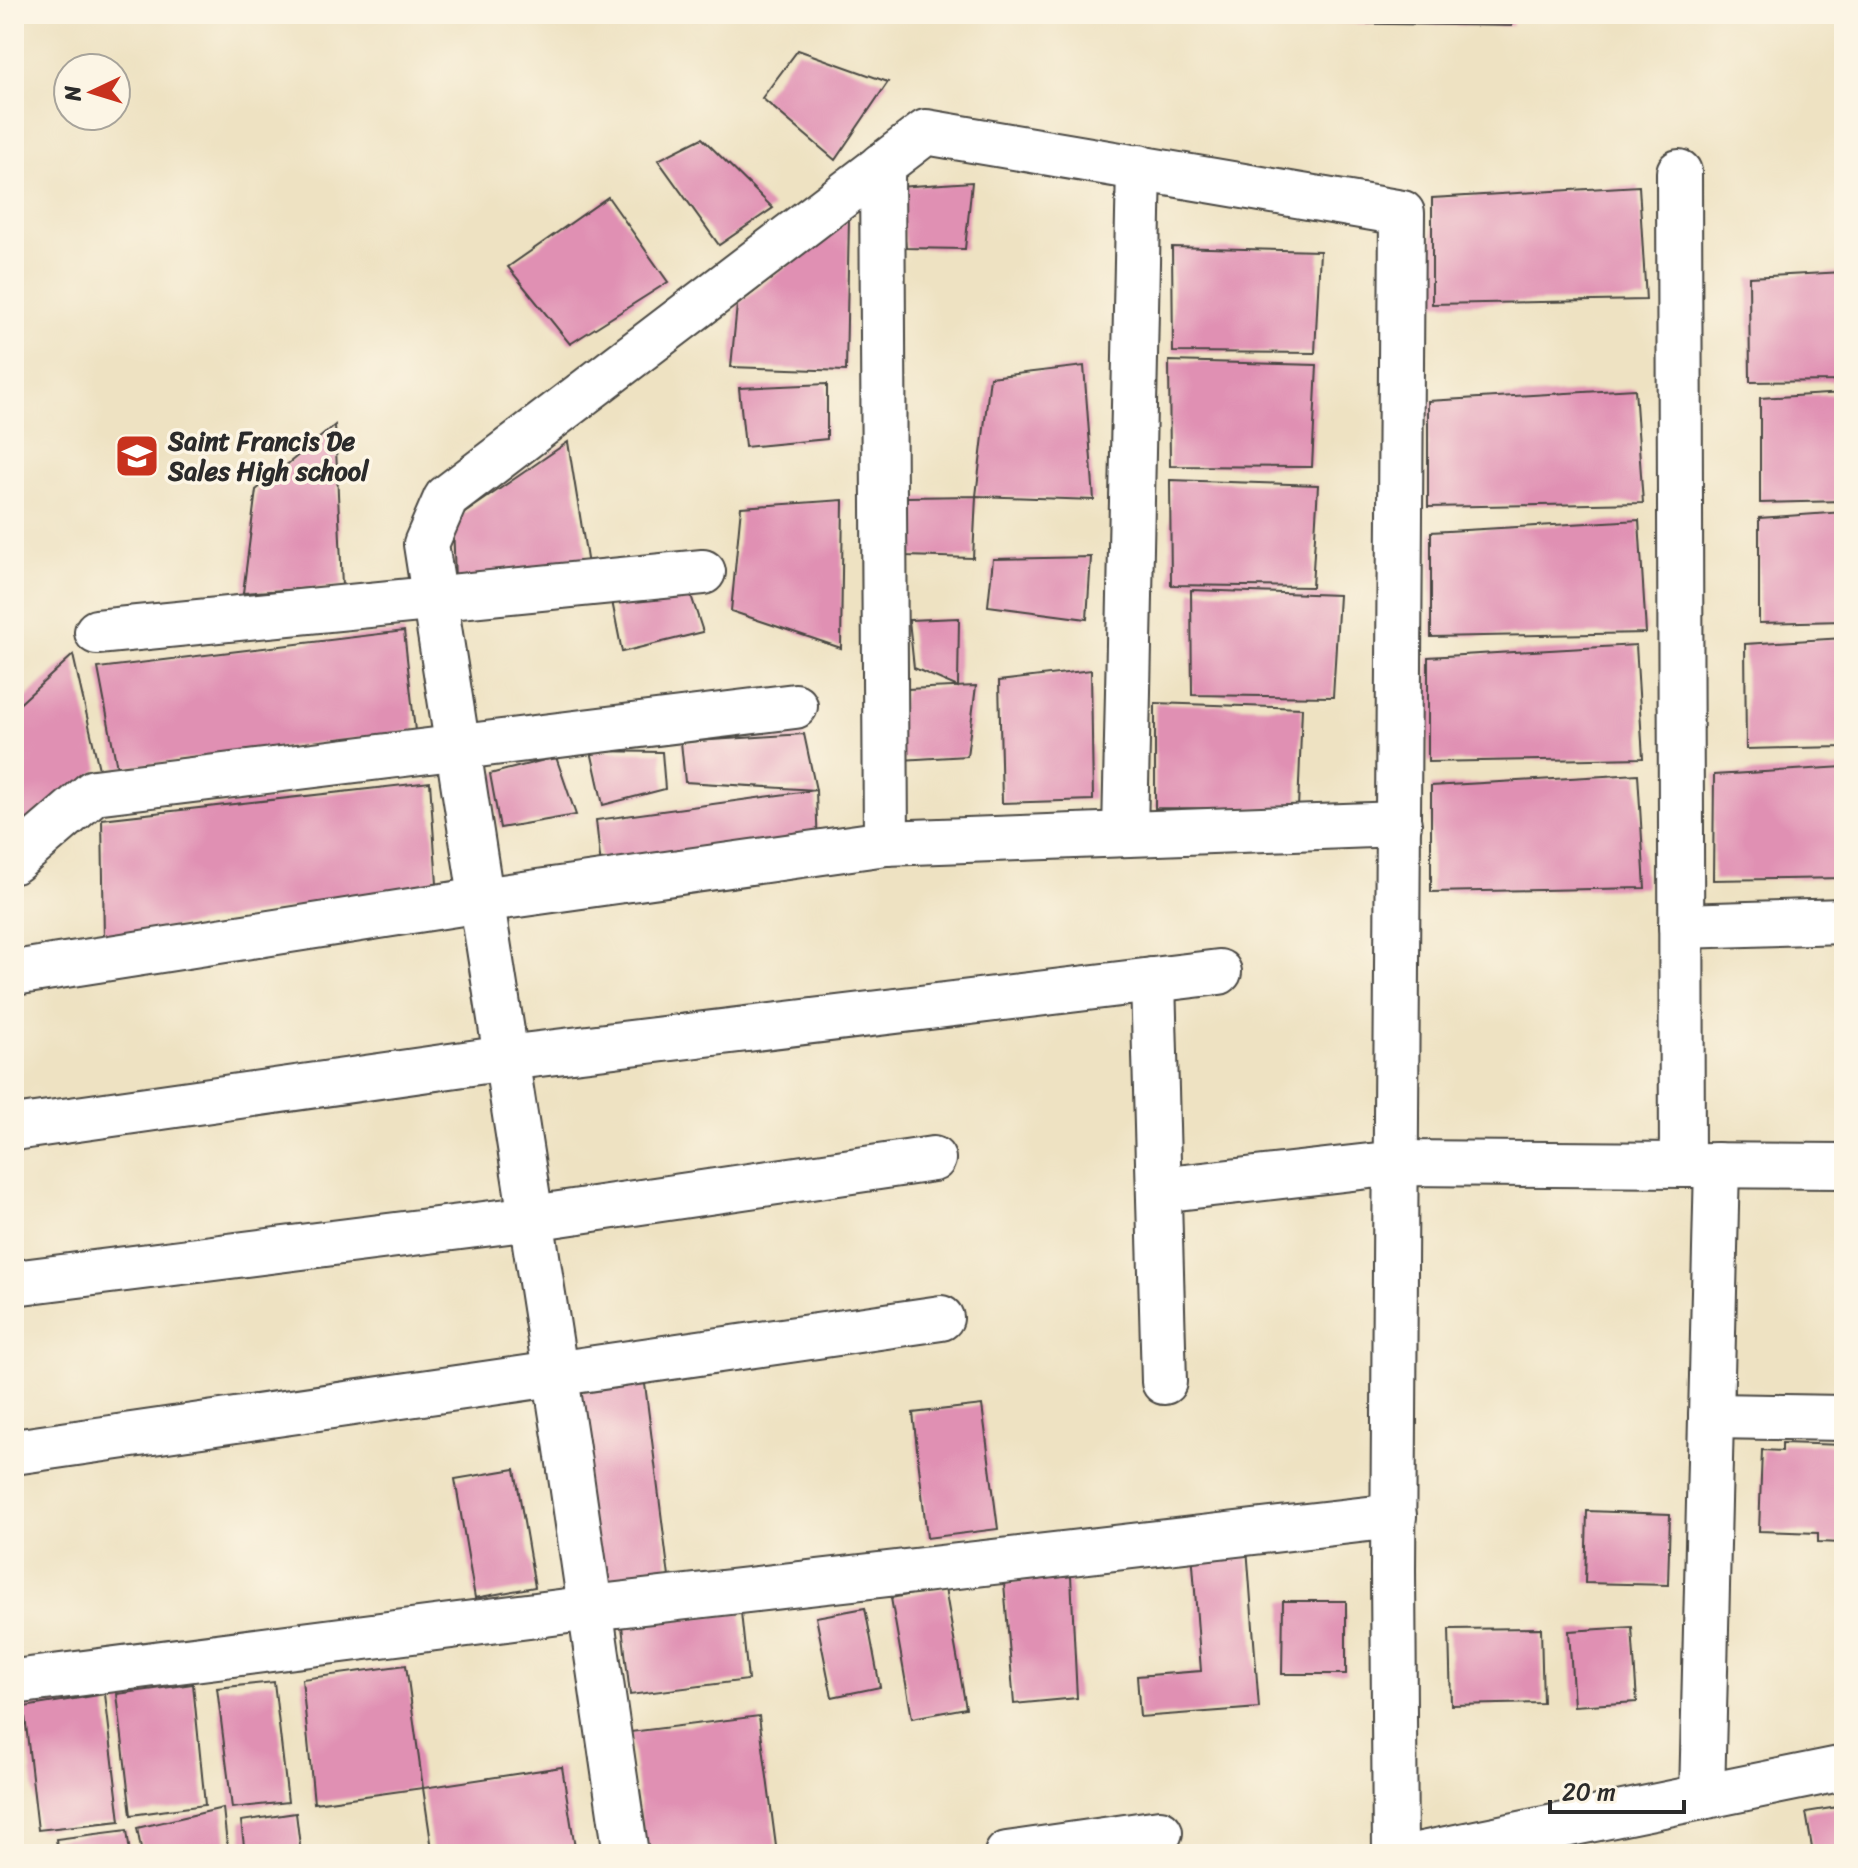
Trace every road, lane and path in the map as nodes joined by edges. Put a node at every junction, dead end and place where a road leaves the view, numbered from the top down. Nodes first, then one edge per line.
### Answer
1 (882, 165) junction
2 (1139, 167) junction
3 (1679, 172) dead end
4 (703, 572) dead end
5 (434, 598) junction
6 (97, 632) dead end
7 (795, 706) dead end
8 (458, 749) junction
9 (1399, 824) junction
10 (1125, 834) junction
11 (886, 843) junction
12 (14, 861) edge
13 (481, 900) junction
14 (1844, 921) edge
15 (1681, 926) junction
16 (1219, 972) dead end
17 (14, 973) edge
18 (1153, 980) junction
19 (506, 1058) junction
20 (14, 1128) edge
21 (933, 1159) dead end
22 (1396, 1163) junction
23 (1699, 1165) junction
24 (1844, 1166) edge
25 (1159, 1190) junction
26 (532, 1218) junction
27 (14, 1283) edge
28 (941, 1318) dead end
29 (556, 1375) junction
30 (1164, 1382) dead end
31 (1711, 1416) junction
32 (1844, 1418) edge
33 (14, 1452) edge
34 (1394, 1516) junction
35 (591, 1608) junction
36 (14, 1682) edge
37 (1844, 1768) edge
38 (1702, 1797) junction
39 (1160, 1832) dead end
40 (626, 1854) edge
41 (1007, 1854) edge
42 (1395, 1854) edge
43 (1422, 1854) edge

1 - 2 street
1 - 5 street
1 - 11 street
2 - 9 street
2 - 10 street
3 - 15 street
4 - 5 street
5 - 6 street
5 - 8 street
7 - 8 street
8 - 12 street
8 - 13 street
9 - 10 street
9 - 22 street
10 - 11 street
11 - 13 street
13 - 17 street
13 - 19 street
14 - 15 street
15 - 23 street
16 - 18 street
18 - 19 street
18 - 25 street
19 - 20 street
19 - 26 street
21 - 26 street
22 - 23 street
22 - 25 street
22 - 34 street
23 - 24 street
23 - 31 street
25 - 30 street
26 - 27 street
26 - 29 street
28 - 29 street
29 - 33 street
29 - 35 street
31 - 32 street
31 - 38 street
34 - 35 street
34 - 42 street
35 - 36 street
35 - 40 street
37 - 38 street
38 - 43 street
39 - 41 street

